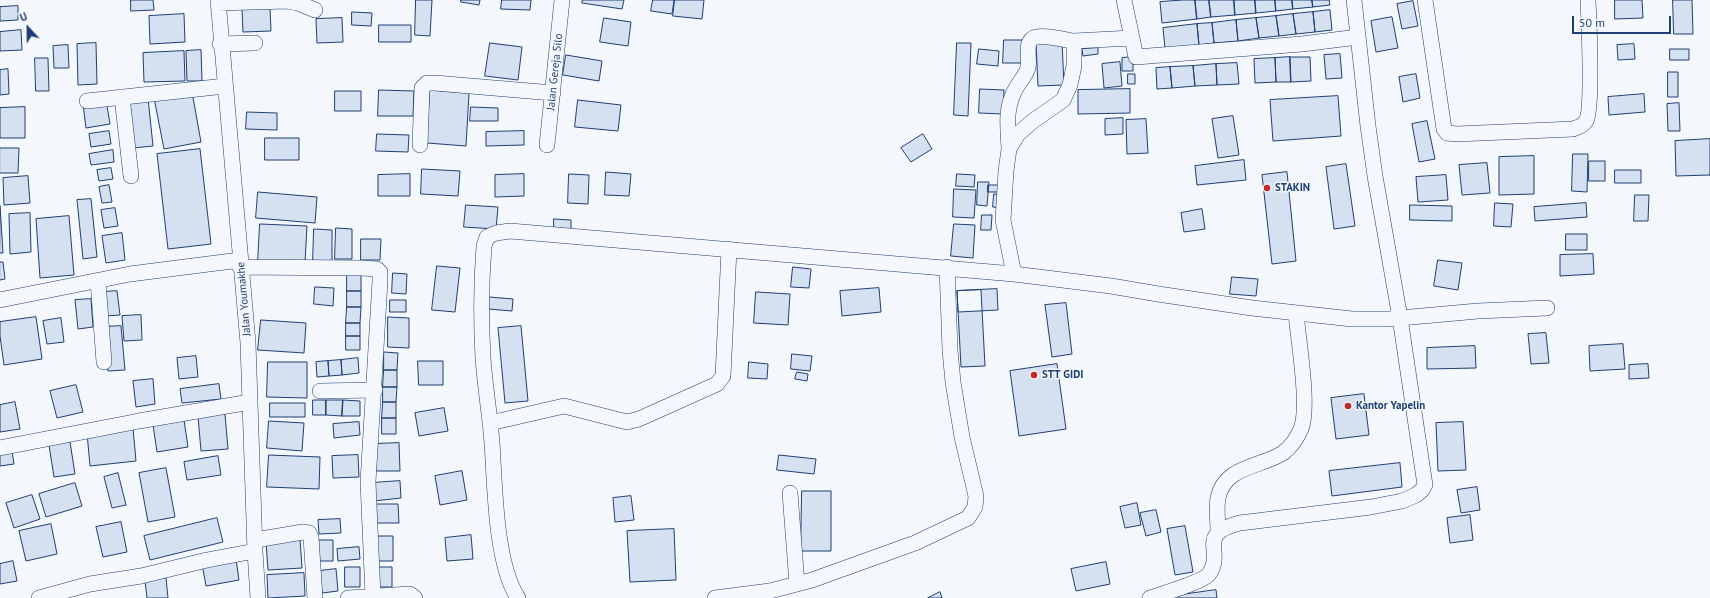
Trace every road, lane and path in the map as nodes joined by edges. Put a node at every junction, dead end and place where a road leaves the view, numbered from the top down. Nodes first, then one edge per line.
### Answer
1 (562, 0) edge
2 (1124, 0) edge
3 (1354, 0) edge
4 (1425, 0) edge
5 (1588, 0) edge
6 (218, 2) edge
7 (316, 10) dead end
8 (1358, 37) junction
9 (1132, 38) junction
10 (1074, 41) junction
11 (255, 43) dead end
12 (220, 44) junction
13 (225, 86) junction
14 (553, 93) junction
15 (122, 97) junction
16 (87, 101) dead end
17 (420, 145) dead end
18 (547, 145) dead end
19 (1009, 149) junction
20 (131, 176) dead end
21 (729, 249) junction
22 (240, 263) junction
23 (940, 267) junction
24 (1014, 274) junction
25 (98, 281) junction
26 (0, 300) edge
27 (1547, 308) dead end
28 (1296, 313) junction
29 (1400, 318) junction
30 (104, 362) dead end
31 (375, 390) junction
32 (320, 391) dead end
33 (250, 402) junction
34 (490, 424) junction
35 (0, 448) edge
36 (790, 493) dead end
37 (1218, 532) junction
38 (255, 545) junction
39 (797, 584) junction
40 (360, 597) edge
41 (39, 598) edge
42 (258, 598) edge
43 (315, 598) edge
44 (415, 598) edge
45 (518, 598) edge
46 (715, 598) edge
47 (1150, 598) edge

1 - 14 street, Jalan Gereja Silo
2 - 9 street
3 - 8 street
4 - 5 street
6 - 7 street
6 - 12 street, Jalan Youmakhe
8 - 9 street
8 - 29 street
9 - 10 street
10 - 19 street
10 - 19 street
11 - 12 street
12 - 13 street, Jalan Youmakhe
13 - 15 street
13 - 22 street, Jalan Youmakhe
14 - 17 street
14 - 18 street, Jalan Gereja Silo
15 - 16 street
15 - 20 street
19 - 24 street
21 - 23 street
21 - 34 street
21 - 34 street
22 - 25 street
22 - 31 street
22 - 33 street, Jalan Youmakhe
23 - 24 street
23 - 39 street
24 - 28 street
25 - 26 street
25 - 30 street
27 - 29 street
28 - 29 street
28 - 37 street
29 - 37 street
31 - 32 street
31 - 40 street
33 - 35 street
33 - 38 street, Jalan Youmakhe
34 - 45 street
36 - 39 street
37 - 47 street
38 - 41 street
38 - 42 street, Jalan Youmakhe
38 - 43 street
39 - 46 street
40 - 44 street

